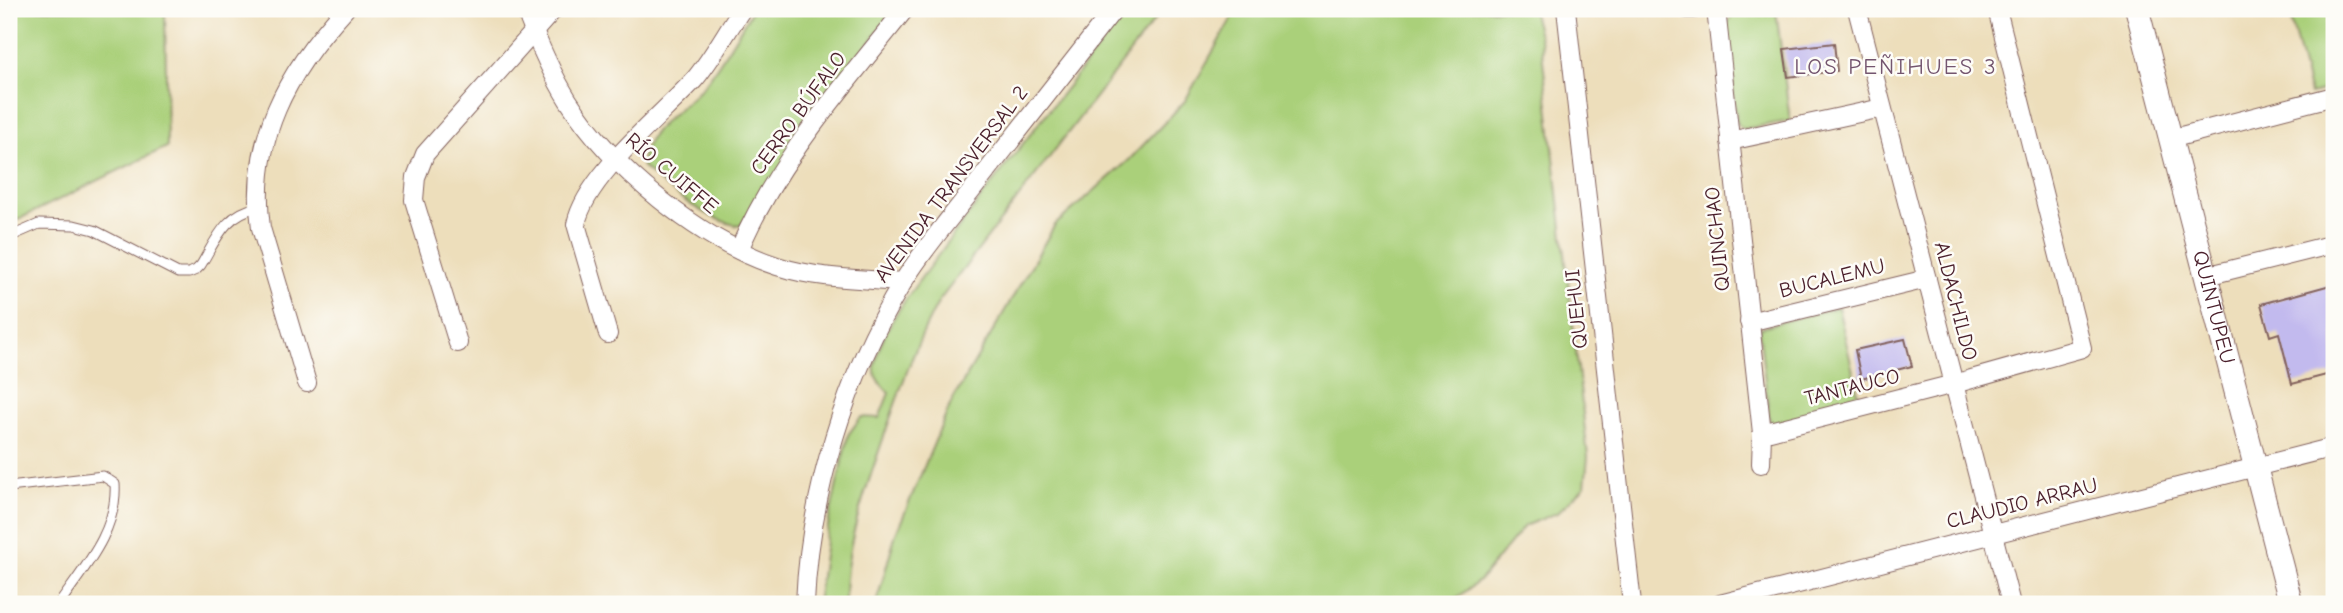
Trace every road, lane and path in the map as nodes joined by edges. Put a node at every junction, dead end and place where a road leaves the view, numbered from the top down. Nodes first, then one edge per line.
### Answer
1 (345, 9) edge
2 (525, 9) edge
3 (554, 9) edge
4 (742, 9) edge
5 (905, 9) edge
6 (1114, 9) edge
7 (1566, 9) edge
8 (1687, 9) edge
9 (1694, 9) edge
10 (1716, 9) edge
11 (1857, 9) edge
12 (1997, 9) edge
13 (2137, 9) edge
14 (534, 32) junction
15 (2334, 96) edge
16 (1882, 108) junction
17 (2170, 139) junction
18 (1730, 141) junction
19 (617, 159) junction
20 (258, 207) junction
21 (9, 237) edge
22 (2334, 244) edge
23 (739, 250) junction
24 (2206, 276) junction
25 (1927, 279) junction
26 (903, 282) junction
27 (1749, 322) junction
28 (608, 334) dead end
29 (458, 343) dead end
30 (307, 383) dead end
31 (1954, 384) junction
32 (1762, 433) junction
33 (2334, 447) edge
34 (1761, 464) dead end
35 (2256, 467) junction
36 (9, 487) edge
37 (1993, 534) junction
38 (59, 604) edge
39 (805, 604) edge
40 (1632, 604) edge
41 (1720, 604) edge
42 (2011, 604) edge
43 (2291, 604) edge

1 - 20 street
2 - 14 street, RÍO CUIFFE
3 - 14 street
4 - 19 street
5 - 23 street, CERRO BÚFALO
6 - 26 street, AVENIDA TRANSVERSAL 2
7 - 40 street, QUEHUI
8 - 9 street
10 - 18 street, QUINCHAO
11 - 16 street, ALDACHILDO
12 - 31 street, TANTAUCO
13 - 17 street, QUINTUPEU
14 - 19 street, RÍO CUIFFE
14 - 29 street
15 - 17 street
16 - 18 street
16 - 25 street, ALDACHILDO
17 - 24 street, QUINTUPEU
18 - 27 street, QUINCHAO
19 - 23 street, RÍO CUIFFE
19 - 28 street
20 - 21 lane
20 - 30 street
22 - 24 street
23 - 26 street, RÍO CUIFFE
24 - 35 street, QUINTUPEU
25 - 27 street, BUCALEMU
25 - 31 street, ALDACHILDO
26 - 39 street, AVENIDA TRANSVERSAL 2
27 - 32 street, QUINCHAO
31 - 32 street, TANTAUCO
31 - 37 street, ALDACHILDO
32 - 34 street, QUINCHAO
33 - 35 street, CLAUDIO ARRAU
35 - 37 street, CLAUDIO ARRAU
35 - 43 street, QUINTUPEU
36 - 38 lane
37 - 41 street, CLAUDIO ARRAU
37 - 42 street, ALDACHILDO

